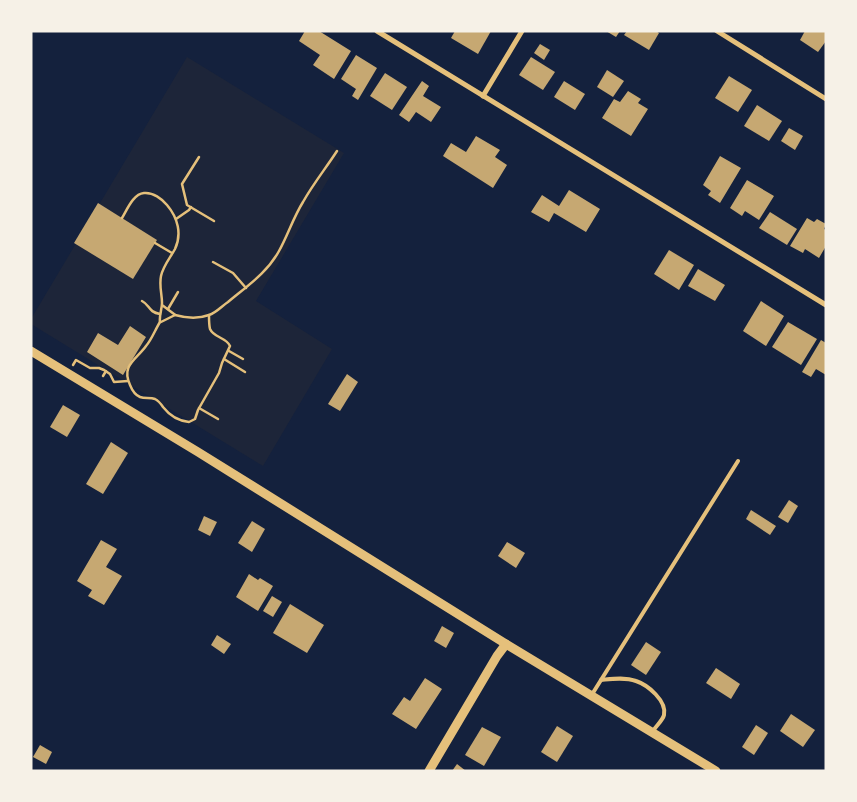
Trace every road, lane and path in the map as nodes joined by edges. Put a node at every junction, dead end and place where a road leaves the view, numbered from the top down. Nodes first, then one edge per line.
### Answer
1 (377, 31) edge
2 (522, 31) edge
3 (717, 31) edge
4 (483, 96) junction
5 (826, 99) edge
6 (338, 151) dead end
7 (199, 157) dead end
8 (191, 207) junction
9 (122, 218) dead end
10 (176, 219) junction
11 (214, 220) dead end
12 (155, 243) dead end
13 (172, 253) junction
14 (213, 262) dead end
15 (246, 288) junction
16 (178, 292) dead end
17 (142, 301) dead end
18 (826, 305) edge
19 (162, 306) junction
20 (168, 309) junction
21 (160, 314) junction
22 (175, 315) junction
23 (209, 315) junction
24 (160, 322) junction
25 (31, 351) edge
26 (229, 351) junction
27 (224, 359) junction
28 (243, 359) dead end
29 (72, 367) dead end
30 (106, 371) junction
31 (245, 372) dead end
32 (103, 376) dead end
33 (128, 381) junction
34 (199, 408) junction
35 (218, 419) dead end
36 (738, 461) dead end
37 (506, 644) junction
38 (601, 680) junction
39 (591, 696) junction
40 (652, 732) junction
41 (429, 771) edge
42 (716, 771) edge

1 - 4 street
2 - 4 street
3 - 5 street
4 - 18 street
6 - 15 path
7 - 8 path
8 - 10 path
8 - 11 path
9 - 10 path
10 - 13 path
12 - 13 path
13 - 19 path
14 - 15 path
15 - 23 path
16 - 20 path
17 - 21 path
19 - 20 path
19 - 21 path
20 - 22 path
21 - 24 path
22 - 23 path
22 - 24 path
23 - 26 path
24 - 33 path
25 - 37 street
26 - 27 path
26 - 28 path
27 - 31 path
27 - 34 path
29 - 30 path
30 - 32 path
30 - 33 path
33 - 34 path
34 - 35 path
36 - 38 lane
37 - 39 street
37 - 41 street
38 - 39 lane
38 - 40 lane
39 - 40 street
40 - 42 street

